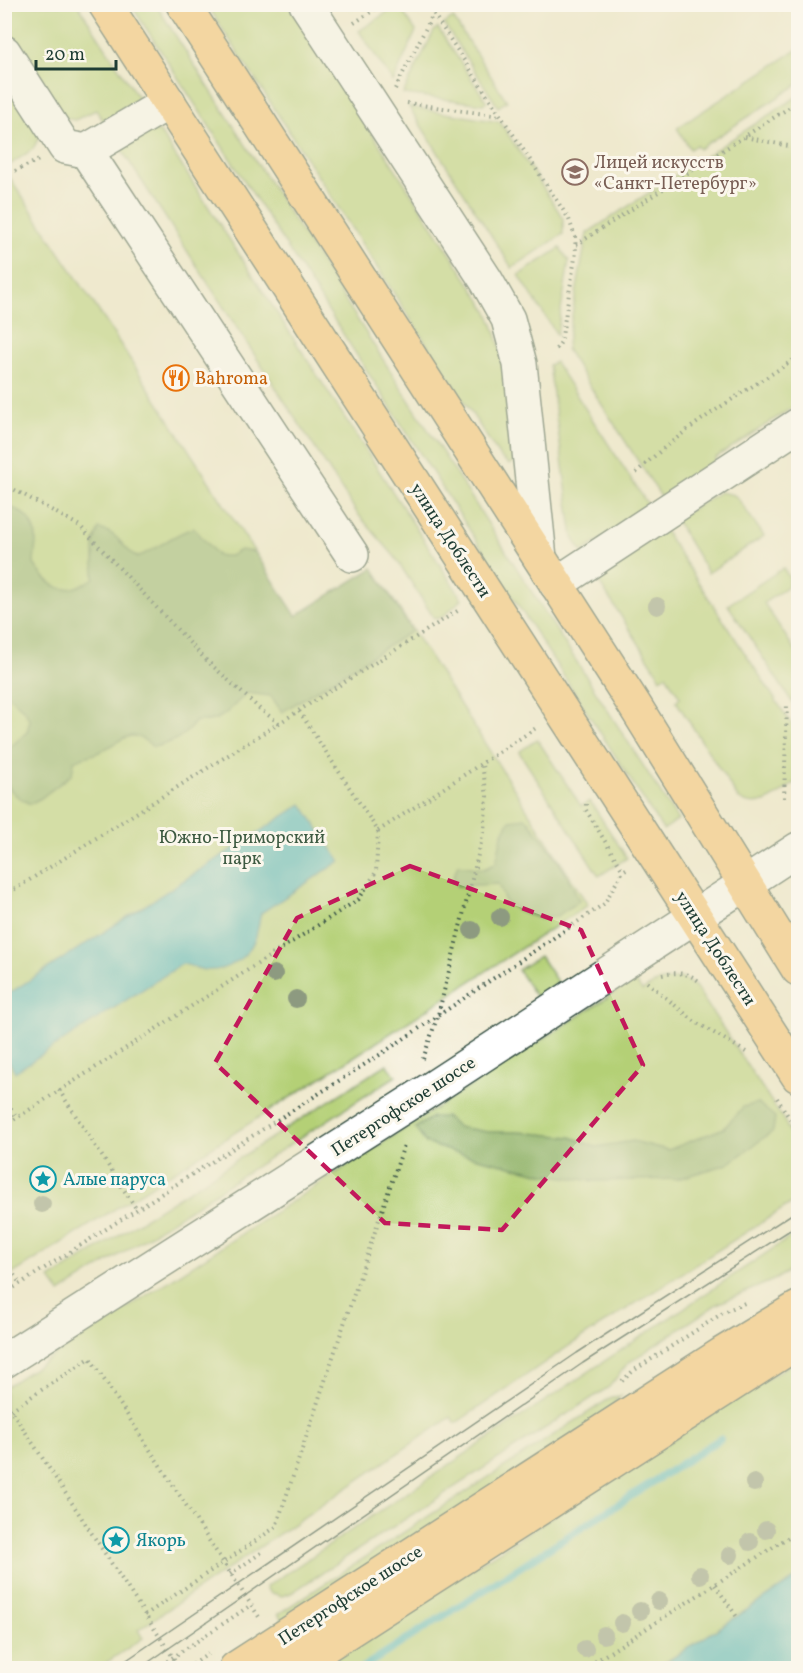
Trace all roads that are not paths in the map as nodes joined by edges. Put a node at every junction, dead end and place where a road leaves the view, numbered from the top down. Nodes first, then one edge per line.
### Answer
1 (105, 4) edge
2 (183, 4) edge
3 (306, 4) edge
4 (4, 52) edge
5 (169, 102) junction
6 (76, 149) junction
7 (798, 425) edge
8 (352, 555) dead end
9 (548, 571) junction
10 (798, 849) edge
11 (745, 884) junction
12 (695, 917) junction
13 (798, 969) edge
14 (786, 1084) edge
15 (798, 1308) edge
16 (798, 1342) edge
17 (4, 1361) edge
18 (236, 1668) edge
19 (291, 1668) edge

1 - 5 main road, улица Доблести
2 - 9 main road
3 - 9 street
4 - 6 street
5 - 6 street
5 - 12 main road, улица Доблести
6 - 8 street
7 - 9 street
9 - 11 main road
10 - 11 street, Петергофское шоссе
11 - 12 street, Петергофское шоссе
11 - 13 main road
12 - 14 main road, улица Доблести
12 - 17 street, Петергофское шоссе
15 - 18 main road, Петергофское шоссе
16 - 19 main road, Петергофское шоссе

